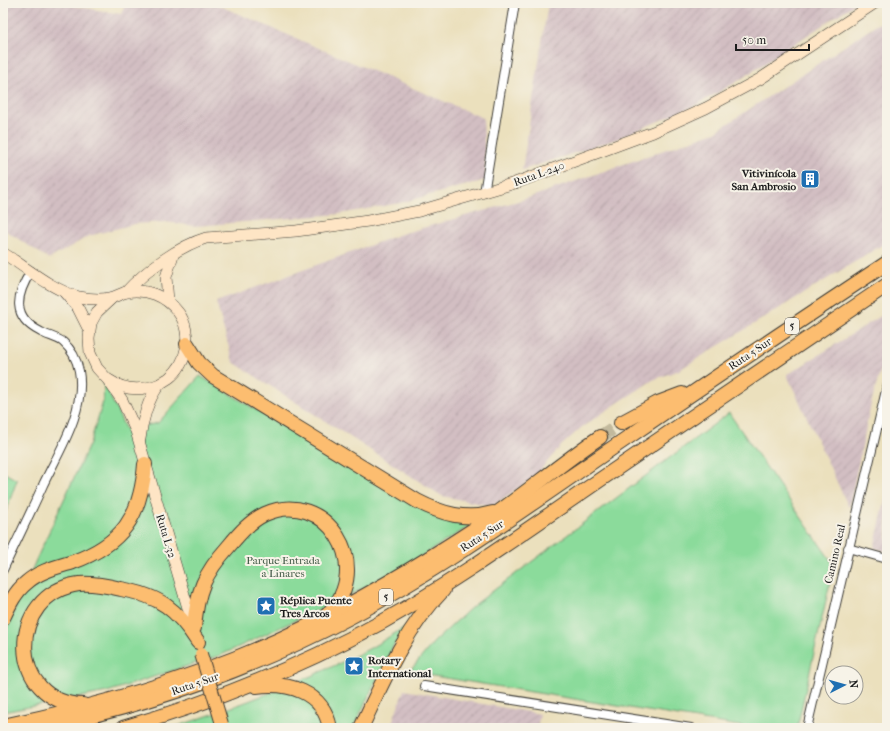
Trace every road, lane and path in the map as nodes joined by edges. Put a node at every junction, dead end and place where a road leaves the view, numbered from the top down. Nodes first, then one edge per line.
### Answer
1 (515, 3) edge
2 (875, 3) edge
3 (484, 193) junction
4 (3, 253) edge
5 (173, 255) junction
6 (887, 263) edge
7 (31, 271) junction
8 (887, 285) edge
9 (62, 290) junction
10 (126, 292) junction
11 (112, 298) junction
12 (168, 301) junction
13 (90, 330) junction
14 (187, 344) junction
15 (108, 380) junction
16 (160, 384) junction
17 (887, 386) edge
18 (698, 389) junction
19 (621, 423) tunnel mouth
20 (600, 436) tunnel mouth
21 (140, 444) junction
22 (145, 464) junction
23 (500, 511) junction
24 (848, 548) junction
25 (887, 559) edge
26 (3, 570) edge
27 (460, 574) junction
28 (325, 617) junction
29 (3, 618) edge
30 (194, 628) joint
31 (200, 648) joint
32 (424, 686) dead end
33 (243, 688) junction
34 (91, 705) junction
35 (177, 711) junction
36 (222, 724) dead end
37 (3, 726) edge
38 (37, 728) edge
39 (123, 728) edge
40 (154, 728) edge
41 (330, 728) edge
42 (361, 728) edge
43 (691, 728) edge
44 (807, 728) edge

1 - 3 street
2 - 3 street, Ruta L-240
3 - 5 street, Ruta L-240
4 - 7 street, Ruta L-32
5 - 10 street, Ruta L-240
5 - 12 street
6 - 18 highway, Ruta 5 Sur / 5
7 - 9 street, Ruta L-32
7 - 26 street
8 - 27 highway, Ruta 5 Sur / 5
9 - 11 street, Ruta L-32
9 - 13 street, Ruta L-32
10 - 11 street, Ruta L-32
10 - 12 street, Ruta L-32
11 - 13 street
12 - 14 street, Ruta L-32
13 - 15 street, Ruta L-32
14 - 16 street, Ruta L-32
14 - 23 highway
15 - 16 street
15 - 21 street, Ruta L-32
16 - 21 street, Ruta L-32
17 - 24 street, Camino Real
18 - 19 highway
18 - 38 highway, Ruta 5 Sur / 5
20 - 23 highway
21 - 22 street, Ruta L-32
22 - 29 highway
22 - 30 street, Ruta L-32
23 - 28 highway
24 - 25 street
24 - 44 street, Camino Real
27 - 33 highway, Ruta 5 Sur / 5
27 - 42 highway
28 - 30 highway
28 - 34 highway
31 - 34 highway
31 - 36 main road, bridge
32 - 43 street
33 - 35 highway, Ruta 5 Sur / 5
33 - 41 highway
34 - 37 highway
35 - 39 highway, Ruta 5 Sur / 5
35 - 40 highway

